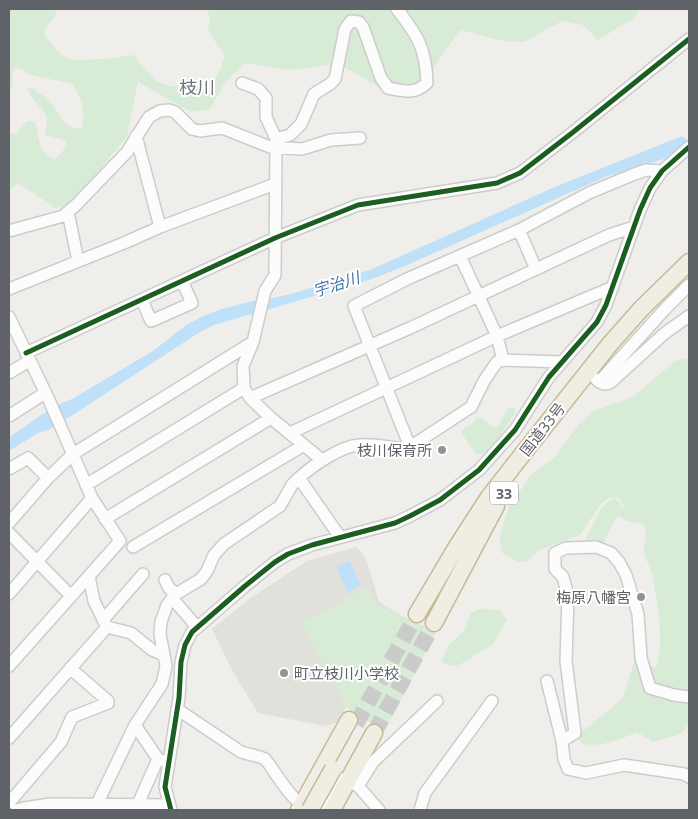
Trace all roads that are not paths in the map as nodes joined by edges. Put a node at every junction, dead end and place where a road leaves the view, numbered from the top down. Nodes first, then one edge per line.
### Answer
1 (397, 9) edge
2 (689, 39) edge
3 (242, 83) dead end
4 (136, 136) junction
5 (360, 138) dead end
6 (276, 143) junction
7 (689, 147) edge
8 (662, 171) junction
9 (275, 184) junction
10 (68, 212) junction
11 (160, 227) junction
12 (634, 227) junction
13 (519, 230) junction
14 (9, 231) edge
15 (275, 238) junction
16 (460, 256) junction
17 (78, 261) junction
18 (689, 262) edge
19 (536, 269) junction
20 (182, 281) junction
21 (689, 285) edge
22 (613, 287) junction
23 (9, 289) edge
24 (479, 296) junction
25 (142, 300) junction
26 (689, 316) edge
27 (9, 317) edge
28 (497, 336) junction
29 (253, 342) junction
30 (370, 346) junction
31 (28, 357) junction
32 (503, 360) junction
33 (562, 362) junction
34 (9, 373) edge
35 (593, 377) junction
36 (387, 388) junction
37 (247, 393) junction
38 (47, 396) junction
39 (9, 416) edge
40 (272, 418) junction
41 (290, 433) junction
42 (304, 446) junction
43 (410, 447) junction
44 (73, 454) junction
45 (322, 460) junction
46 (9, 469) edge
47 (48, 478) junction
48 (299, 478) junction
49 (86, 485) junction
50 (92, 498) junction
51 (105, 519) junction
52 (9, 523) edge
53 (9, 533) edge
54 (340, 537) junction
55 (133, 547) dead end
56 (37, 561) junction
57 (143, 574) dead end
58 (89, 576) junction
59 (166, 580) dead end
60 (9, 594) edge
61 (71, 596) junction
62 (174, 596) junction
63 (414, 612) tunnel mouth
64 (105, 623) junction
65 (434, 623) tunnel mouth
66 (197, 627) junction
67 (164, 655) junction
68 (9, 666) edge
69 (70, 668) junction
70 (546, 681) dead end
71 (162, 684) junction
72 (689, 697) edge
73 (437, 701) dead end
74 (492, 701) dead end
75 (178, 704) junction
76 (135, 725) junction
77 (374, 733) tunnel mouth
78 (9, 738) edge
79 (562, 741) junction
80 (164, 760) junction
81 (689, 777) edge
82 (353, 784) junction
83 (9, 803) edge
84 (97, 804) junction
85 (138, 804) junction
86 (170, 808) edge
87 (304, 808) edge
88 (17, 810) edge
89 (332, 810) edge
90 (379, 810) edge
91 (420, 810) edge

1 - 6 street
2 - 15 street
3 - 6 street
4 - 6 street
4 - 10 street
4 - 11 street
5 - 6 street
6 - 9 street
7 - 8 street
8 - 12 street
8 - 13 street
9 - 11 street
9 - 15 street
10 - 14 street
10 - 17 street
11 - 17 street
12 - 19 street
12 - 22 street
13 - 16 street
13 - 19 street
15 - 20 street
15 - 29 street
16 - 24 street
16 - 30 street
17 - 23 street
18 - 35 highway, 国道33号 / 33
19 - 24 street
20 - 25 street
20 - 25 street
21 - 35 street
22 - 28 street
22 - 33 street
24 - 28 street
24 - 30 street
25 - 31 street
26 - 35 street
27 - 31 street
28 - 32 street
28 - 36 street
29 - 37 street
29 - 44 street
30 - 36 street
30 - 37 street
31 - 34 street
31 - 38 street
32 - 33 street
32 - 43 street
33 - 54 street
35 - 63 highway, 国道33号 / 33
35 - 65 highway, 33
36 - 41 street
36 - 43 street
37 - 40 street
37 - 49 street
38 - 39 street
38 - 44 street
40 - 41 street
40 - 51 street
41 - 42 street
42 - 45 street
42 - 55 street
43 - 45 street
44 - 47 street
44 - 49 street
45 - 48 street
46 - 47 street
47 - 52 street
48 - 54 street
48 - 62 street
49 - 50 street
50 - 51 street
50 - 56 street
51 - 58 street
53 - 56 street
54 - 66 street
56 - 60 street
56 - 61 street
57 - 64 street
58 - 61 street
58 - 64 street
59 - 62 street
61 - 68 street
62 - 66 street
62 - 67 street
64 - 67 street
64 - 69 street
66 - 75 street
67 - 71 street
69 - 78 street
69 - 83 street
70 - 79 street
71 - 75 street
71 - 76 street
72 - 79 street
73 - 82 street
74 - 91 street
75 - 80 street
75 - 87 street
76 - 80 street
76 - 84 street
77 - 82 highway
79 - 81 street
80 - 85 street
80 - 86 street
82 - 87 street
82 - 89 highway
82 - 90 street
84 - 85 street
84 - 88 street
85 - 86 street
87 - 87 highway, bridge

